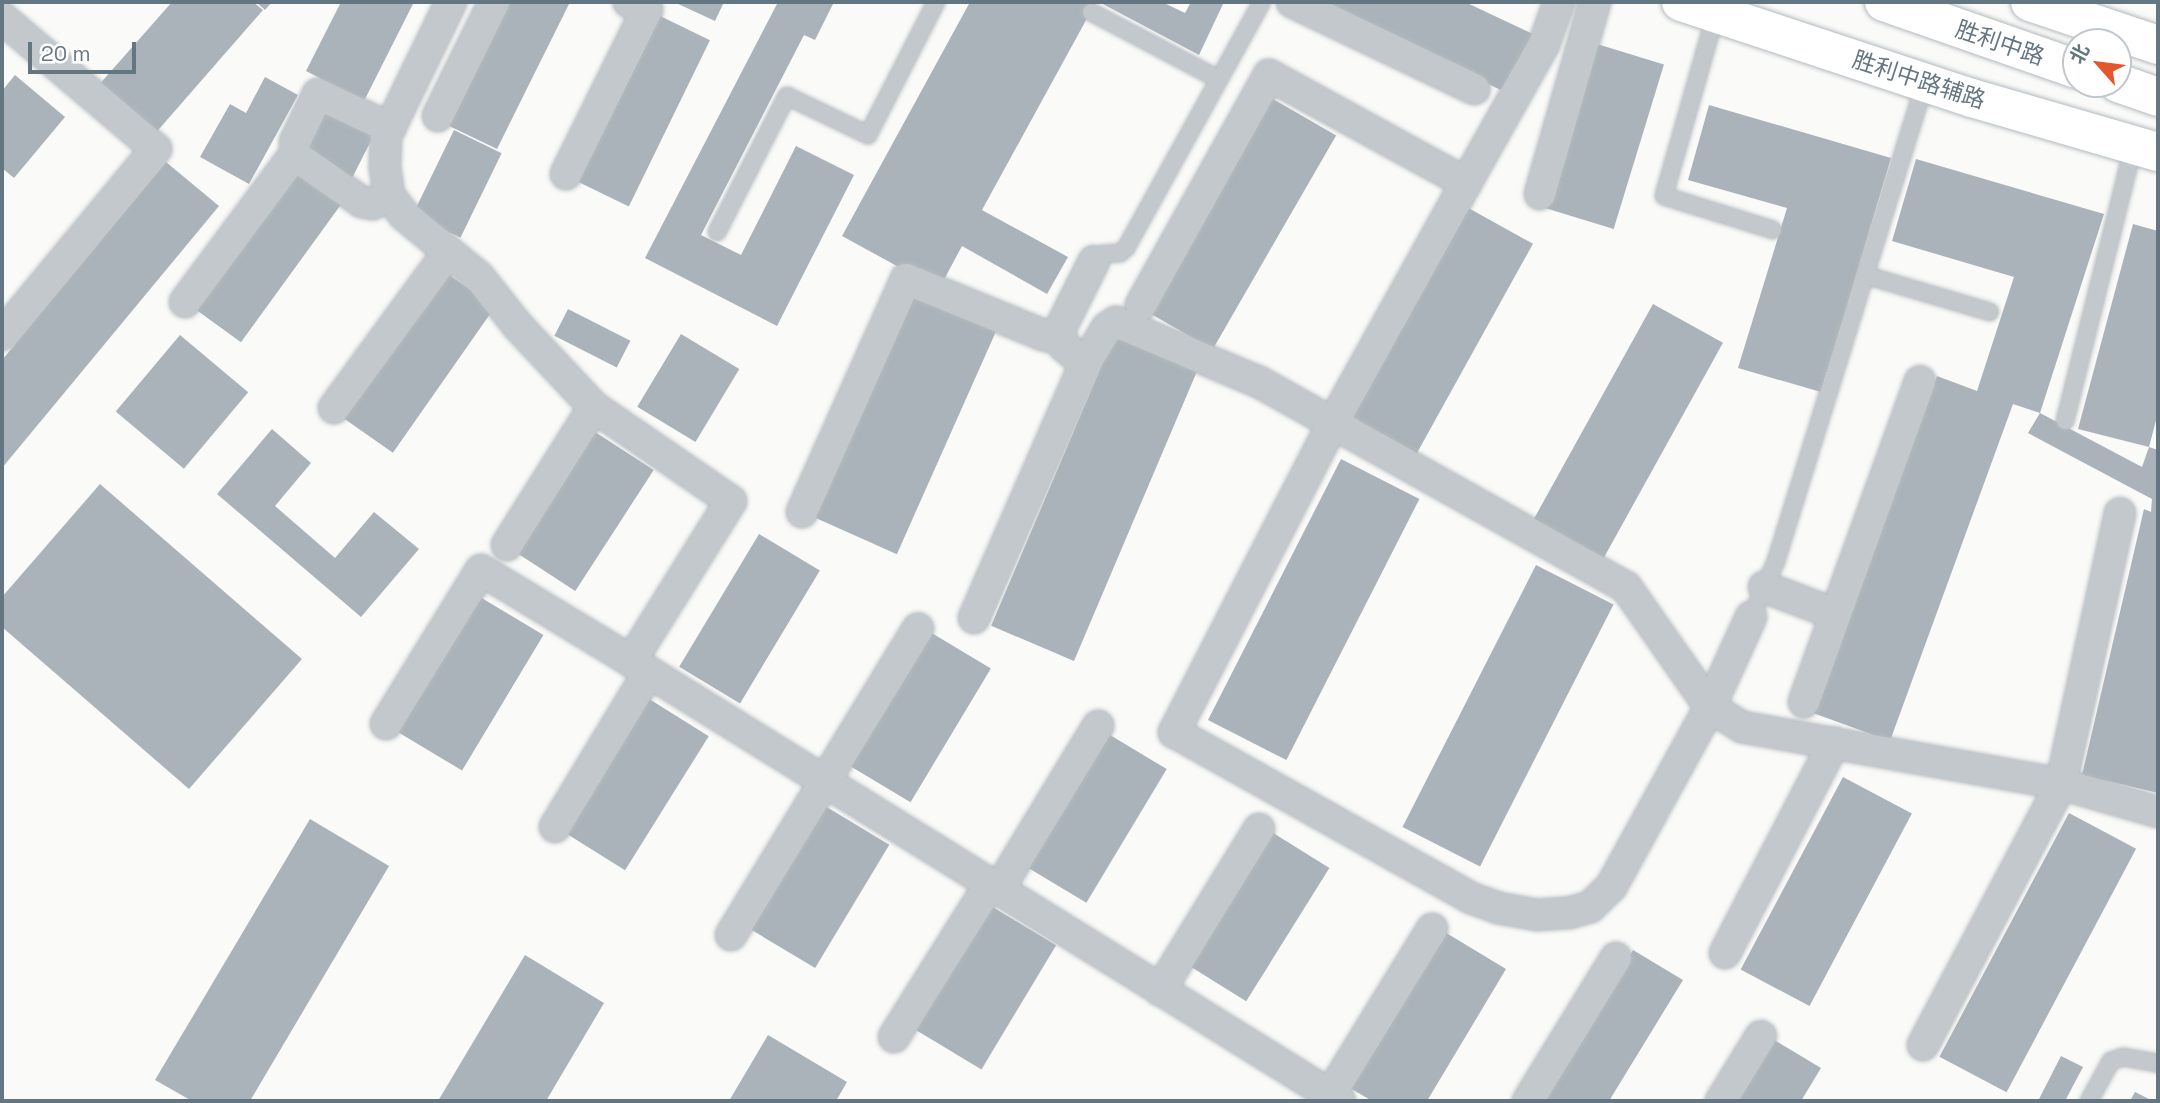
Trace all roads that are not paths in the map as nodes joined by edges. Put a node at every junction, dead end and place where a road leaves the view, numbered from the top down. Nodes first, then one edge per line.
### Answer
1 (452, 2) edge
2 (494, 2) edge
3 (629, 2) edge
4 (936, 2) edge
5 (1262, 2) edge
6 (1292, 2) edge
7 (1559, 2) edge
8 (1594, 2) edge
9 (1884, 2) edge
10 (2030, 2) edge
11 (1698, 8) edge
12 (1091, 12) dead end
13 (2, 18) edge
14 (2158, 45) edge
15 (2062, 64) edge
16 (1218, 79) junction
17 (1925, 83) junction
18 (2132, 88) edge
19 (1474, 89) dead end
20 (2158, 97) edge
21 (438, 116) dead end
22 (390, 128) junction
23 (295, 142) dead end
24 (2146, 148) edge
25 (566, 174) dead end
26 (1466, 183) junction
27 (1540, 194) dead end
28 (389, 195) junction
29 (1773, 230) dead end
30 (717, 232) dead end
31 (448, 252) junction
32 (1094, 261) joint
33 (1865, 275) junction
34 (185, 302) dead end
35 (1141, 305) dead end
36 (1990, 312) dead end
37 (2, 335) edge
38 (1060, 339) junction
39 (1085, 364) junction
40 (1920, 381) dead end
41 (594, 407) junction
42 (334, 408) dead end
43 (2065, 421) dead end
44 (1333, 423) junction
45 (802, 512) dead end
46 (2120, 513) dead end
47 (507, 545) dead end
48 (1764, 587) junction
49 (1835, 614) junction
50 (1751, 617) joint
51 (974, 618) dead end
52 (918, 629) dead end
53 (640, 666) junction
54 (1804, 702) dead end
55 (1710, 707) junction
56 (386, 724) dead end
57 (1098, 726) dead end
58 (1834, 743) junction
59 (825, 781) junction
60 (2061, 784) junction
61 (2158, 812) edge
62 (555, 827) dead end
63 (1259, 829) dead end
64 (994, 887) junction
65 (1432, 929) dead end
66 (732, 935) dead end
67 (1726, 953) dead end
68 (1616, 958) dead end
69 (1160, 990) junction
70 (1761, 1036) dead end
71 (894, 1037) dead end
72 (1923, 1045) dead end
73 (2158, 1063) edge
74 (1335, 1098) edge
75 (1528, 1101) edge
76 (1721, 1101) edge
77 (2089, 1101) edge

1 - 22 street
2 - 21 street
3 - 25 street
4 - 30 lane
5 - 16 lane
6 - 19 street
7 - 26 street
8 - 27 street
9 - 15 main road, 胜利中路
10 - 14 main road, 胜利中路
11 - 17 main road, 胜利中路辅路
11 - 29 lane
12 - 16 lane
13 - 37 street
16 - 32 lane
17 - 24 main road, 胜利中路辅路
17 - 33 lane
18 - 20 main road
22 - 23 street
22 - 28 street
24 - 43 lane
26 - 35 street
26 - 44 street
28 - 31 street
28 - 34 street
31 - 41 street
31 - 42 street
32 - 38 street
33 - 36 lane
33 - 48 lane
38 - 39 street
38 - 45 street
39 - 44 street
39 - 51 street
40 - 49 street
41 - 47 street
41 - 53 street
44 - 55 street
44 - 55 street
46 - 60 street
48 - 49 street
48 - 50 lane
49 - 54 street
50 - 55 street
52 - 59 street
53 - 56 street
53 - 59 street
53 - 62 street
55 - 58 street
57 - 64 street
58 - 60 street
58 - 67 street
59 - 64 street
59 - 66 street
60 - 61 street
60 - 72 street
63 - 69 street
64 - 69 street
64 - 71 street
65 - 74 street
68 - 75 street
69 - 74 street
70 - 76 street
73 - 77 lane

